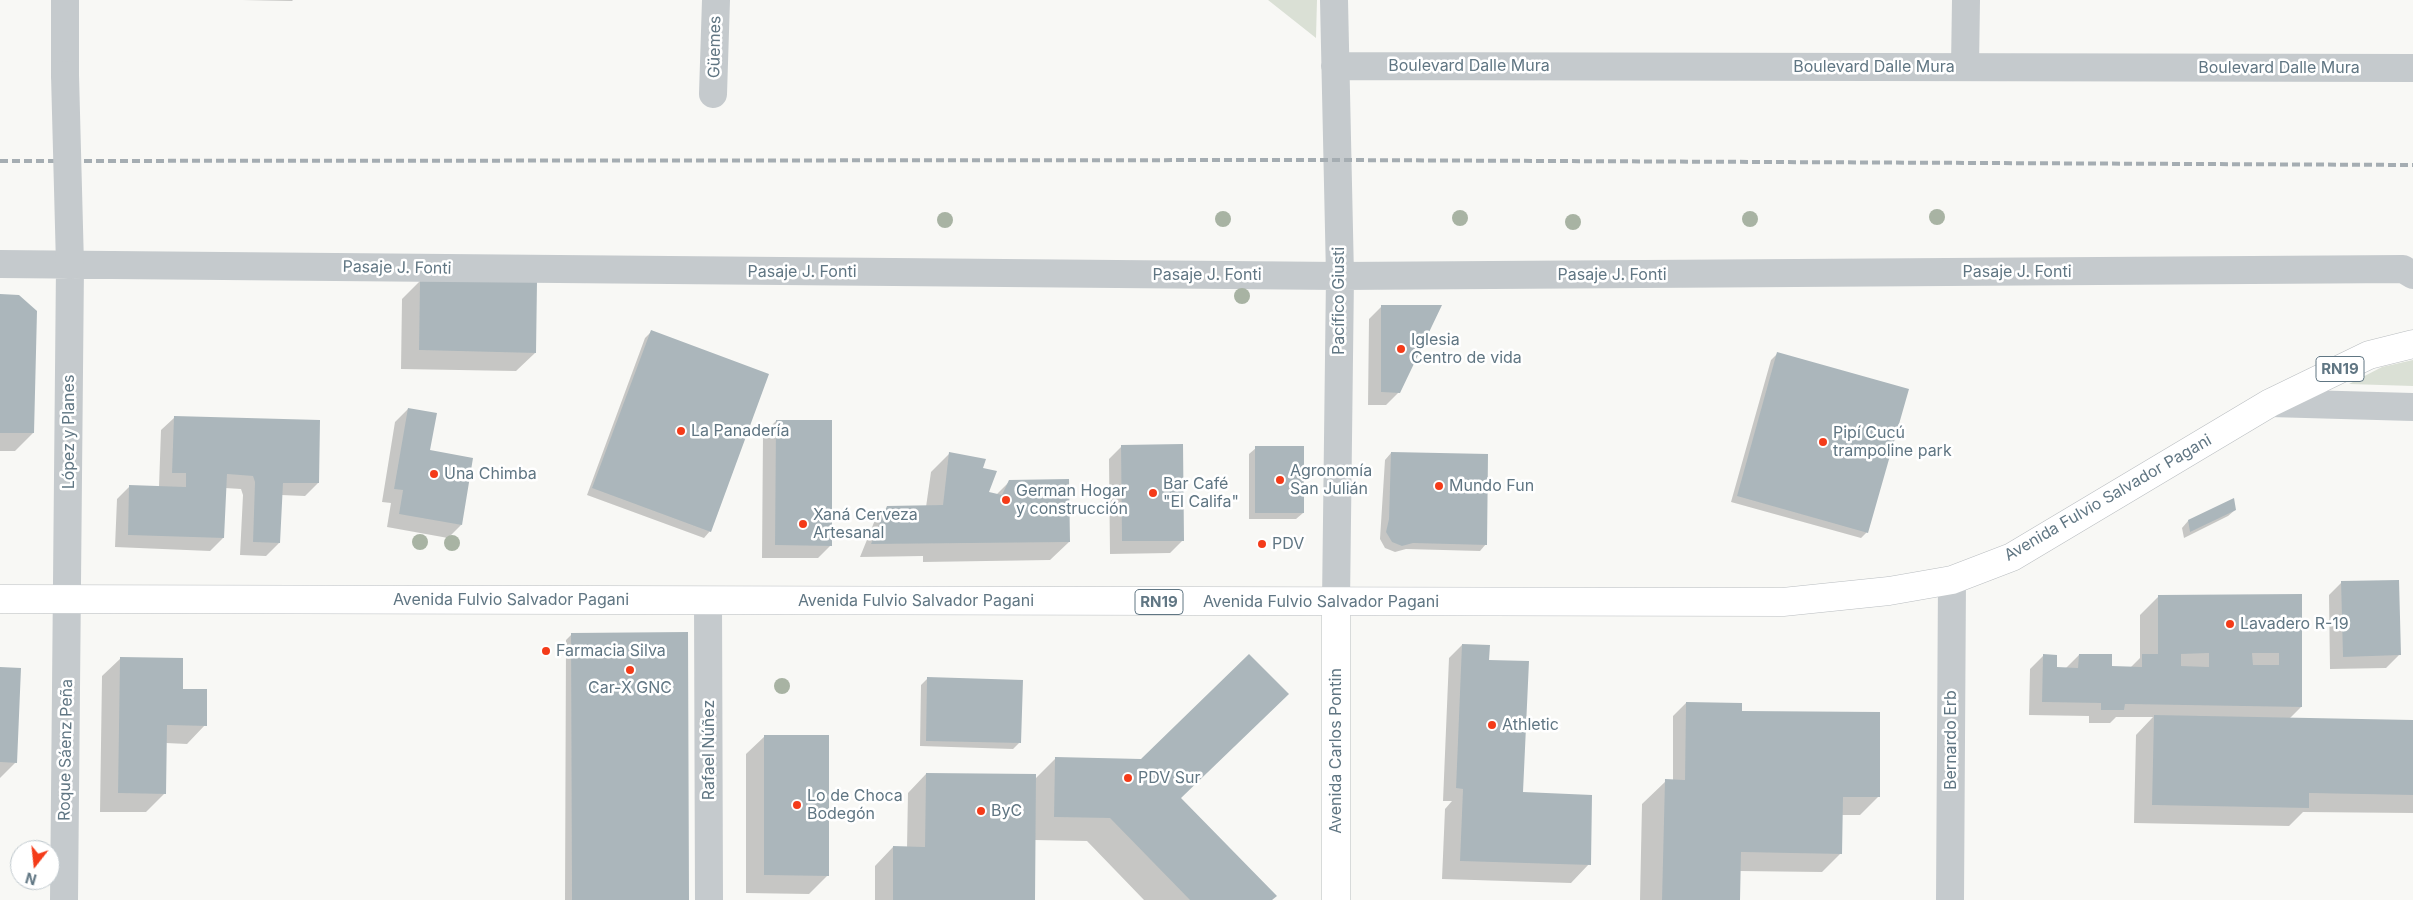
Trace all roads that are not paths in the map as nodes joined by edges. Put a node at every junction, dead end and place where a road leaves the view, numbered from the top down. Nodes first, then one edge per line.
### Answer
1 (65, 0) edge
2 (716, 0) edge
3 (1334, 0) edge
4 (1966, 0) edge
5 (1335, 66) junction
6 (1965, 67) junction
7 (2413, 68) edge
8 (713, 94) dead end
9 (0, 264) edge
10 (70, 264) junction
11 (2413, 275) edge
12 (1340, 276) junction
13 (2413, 344) edge
14 (2270, 403) junction
15 (2413, 407) edge
16 (1952, 580) junction
17 (0, 599) edge
18 (68, 600) junction
19 (708, 601) junction
20 (1336, 602) junction
21 (64, 900) edge
22 (709, 900) edge
23 (1336, 900) edge
24 (1950, 900) edge

1 - 10 street, López y Planes, bridge
2 - 8 street, Güemes
3 - 5 street, Pacífico Giusti
4 - 6 street
5 - 6 street, Boulevard Dalle Mura
5 - 12 street, Pacífico Giusti
6 - 7 street, Boulevard Dalle Mura
9 - 10 street, Pasaje J. Fonti
10 - 12 street, Pasaje J. Fonti
10 - 18 street, López y Planes
11 - 12 street, Pasaje J. Fonti
12 - 20 street, Pacífico Giusti
13 - 14 main road, RN19
14 - 15 street
14 - 16 main road, Avenida Fulvio Salvador Pagani / RN19
16 - 20 main road, Avenida Fulvio Salvador Pagani / RN19
16 - 24 street, Bernardo Erb
17 - 18 main road, Avenida Fulvio Salvador Pagani / RN19
18 - 19 main road, Avenida Fulvio Salvador Pagani / RN19
18 - 21 street, Roque Sáenz Peña
19 - 20 main road, Avenida Fulvio Salvador Pagani / RN19
19 - 22 street, Rafael Núñez
20 - 23 main road, Avenida Carlos Pontin

